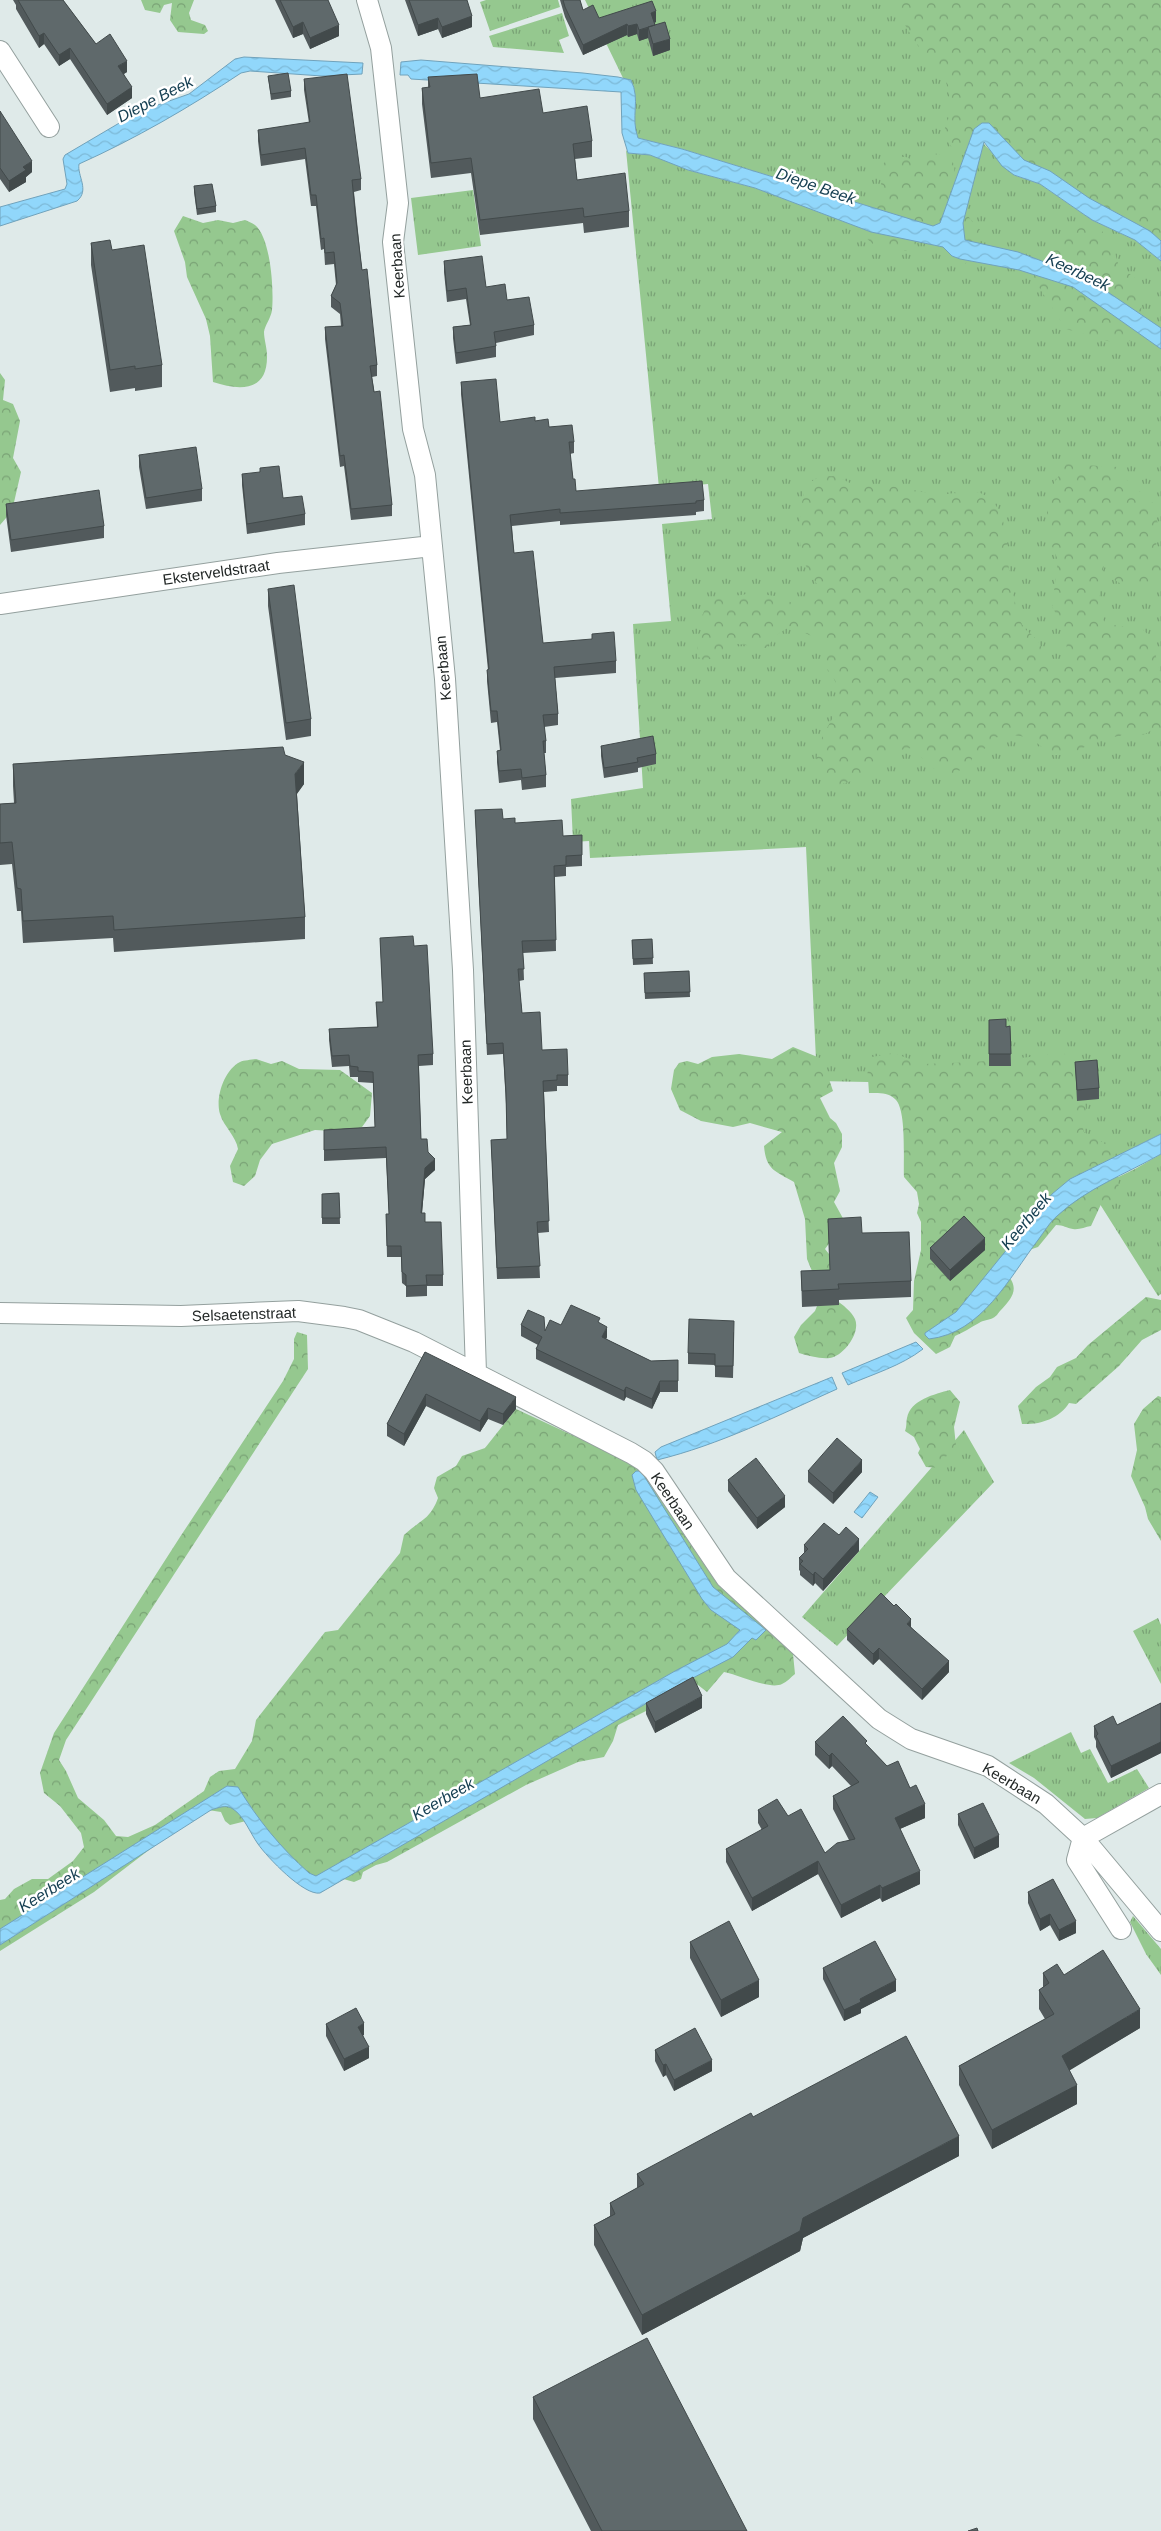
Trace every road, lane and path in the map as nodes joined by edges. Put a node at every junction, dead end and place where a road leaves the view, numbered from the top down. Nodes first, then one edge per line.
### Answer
1 (367, 0) edge
2 (0, 51) edge
3 (48, 126) dead end
4 (432, 546) junction
5 (0, 604) edge
6 (0, 1313) edge
7 (476, 1373) junction
8 (1161, 1794) edge
9 (1083, 1838) junction
10 (1121, 1929) dead end
11 (1161, 1931) edge

1 - 4 street, Keerbaan
2 - 3 street
4 - 5 street, Eksterveldstraat
4 - 7 street, Keerbaan
6 - 7 street, Selsaetenstraat
7 - 9 street, Keerbaan
8 - 9 street
9 - 10 street
9 - 11 street, Keerbaan

